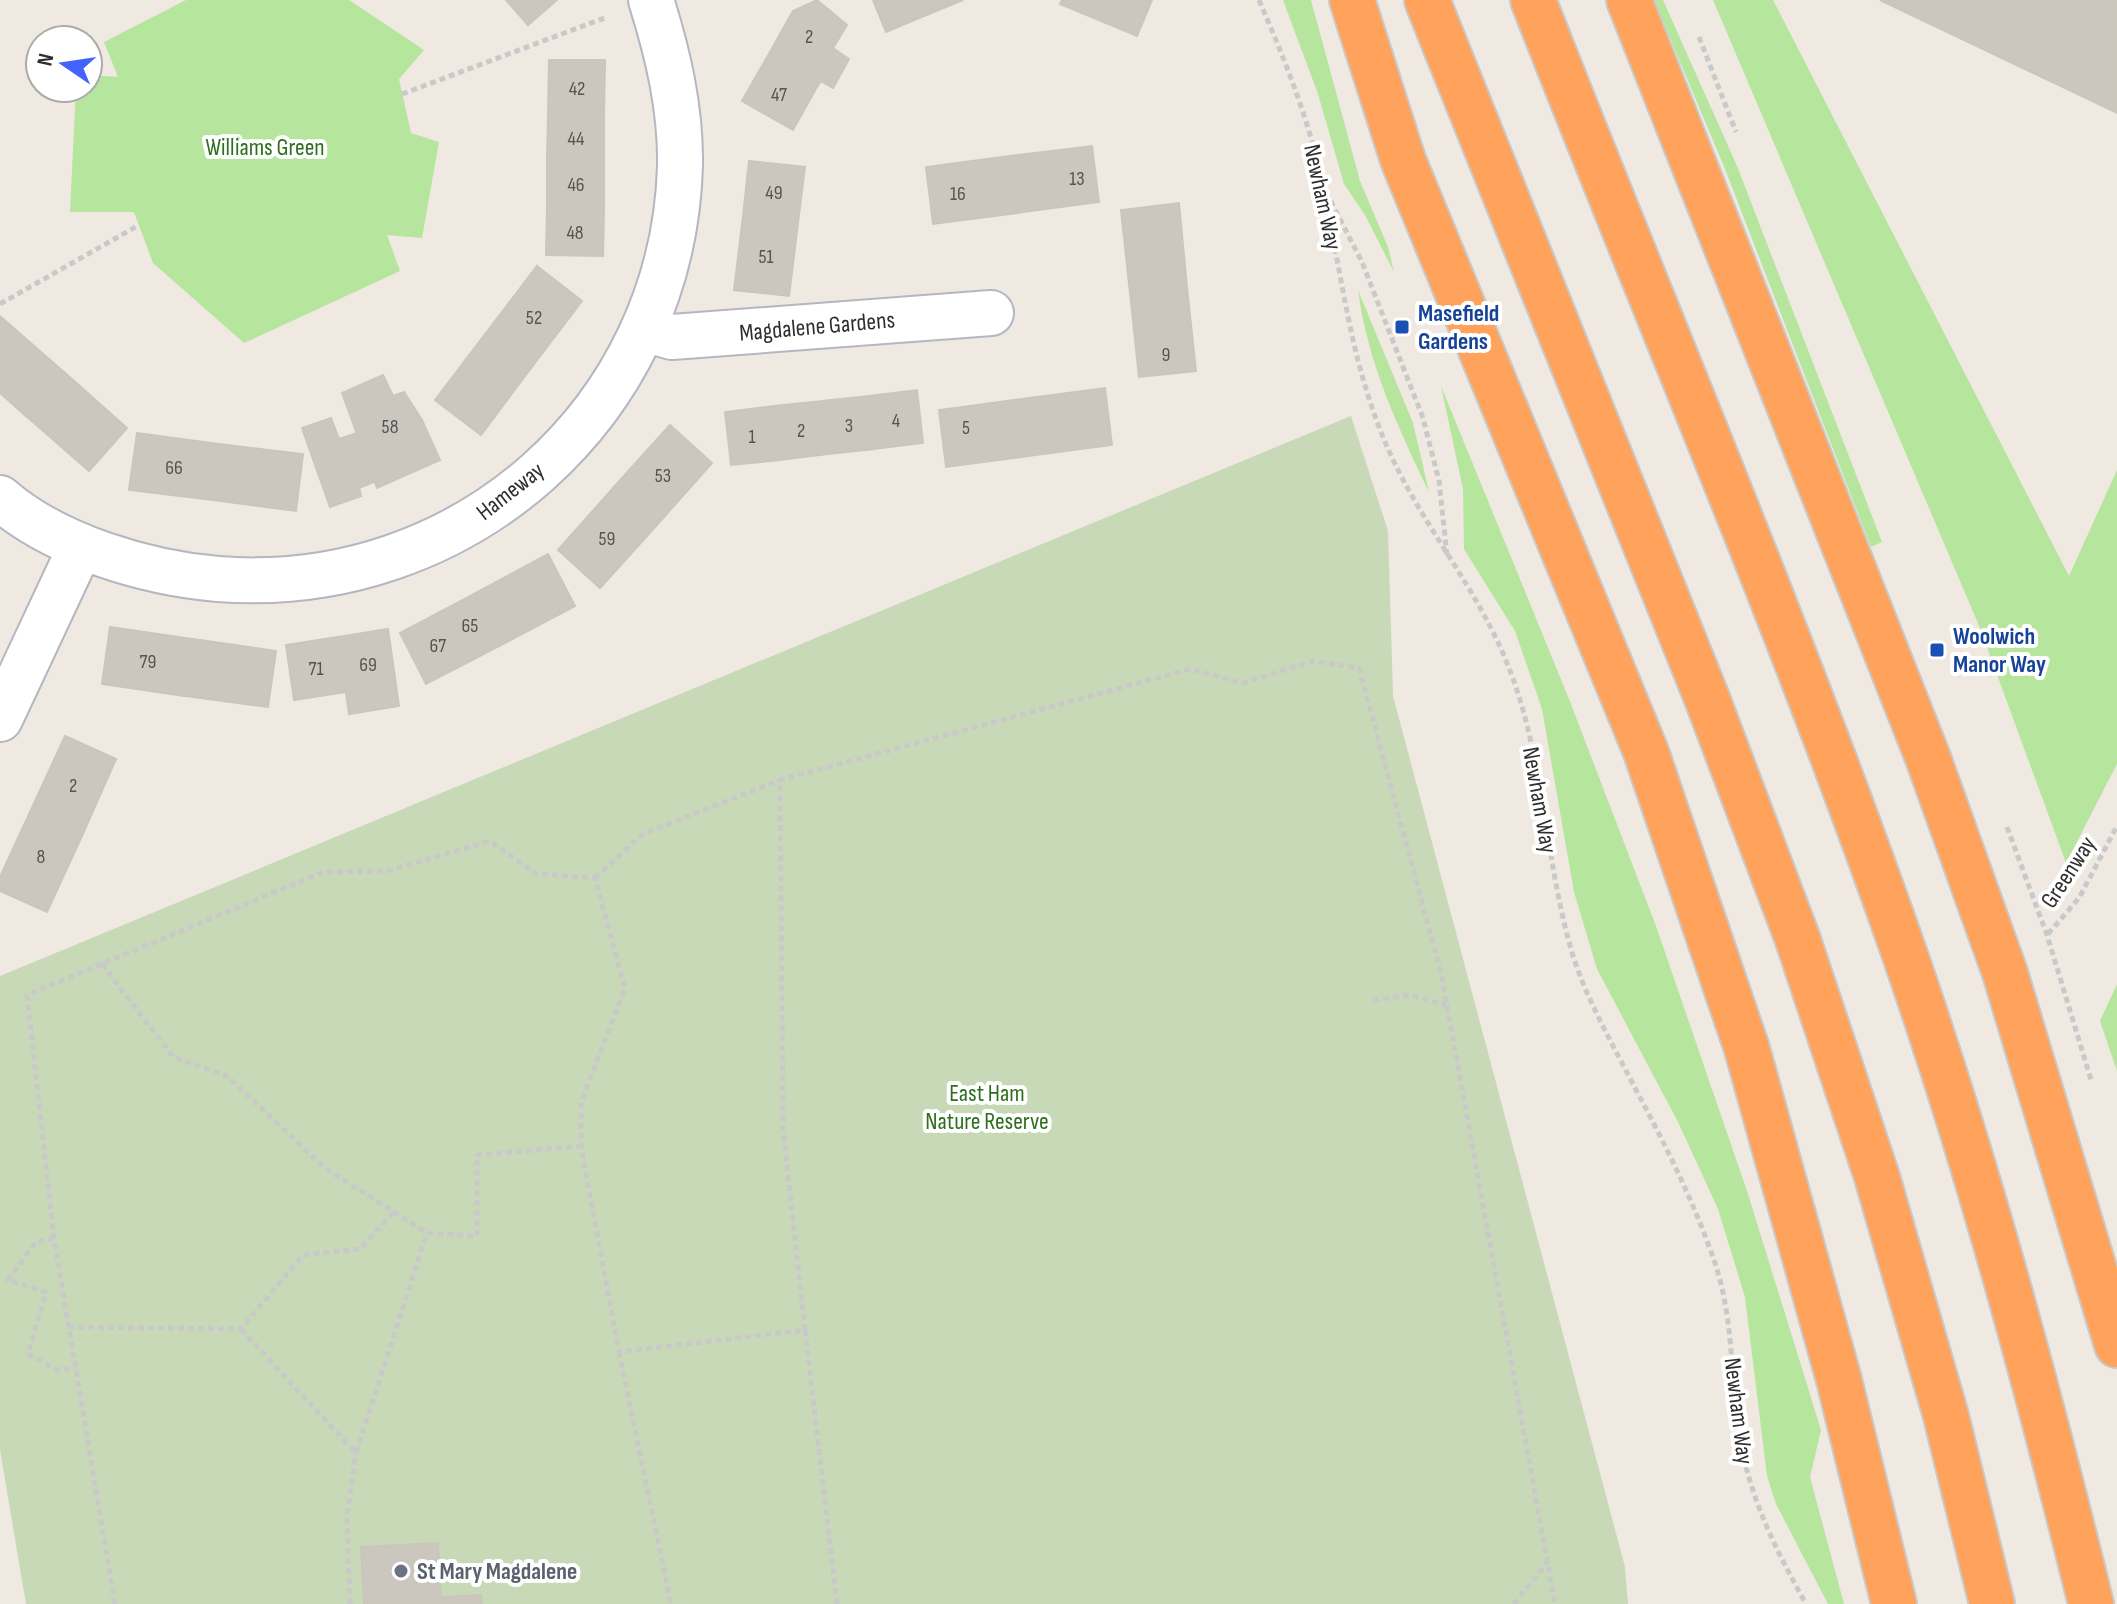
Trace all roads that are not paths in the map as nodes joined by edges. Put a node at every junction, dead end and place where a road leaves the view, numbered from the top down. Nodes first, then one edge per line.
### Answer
1 (1352, 0) edge
2 (1427, 0) edge
3 (1533, 0) edge
4 (1629, 0) edge
5 (643, 4) edge
6 (991, 313) dead end
7 (644, 329) junction
8 (0, 498) edge
9 (81, 546) junction
10 (0, 719) edge
11 (2117, 1345) edge
12 (1839, 1380) junction
13 (1869, 1604) edge
14 (1894, 1604) edge
15 (1992, 1604) edge
16 (2091, 1604) edge

1 - 12 highway
2 - 15 highway
3 - 16 highway
4 - 11 highway
5 - 7 street, Hameway
6 - 7 street, Magdalene Gardens
7 - 9 street, Hameway
8 - 9 street, Hameway
9 - 10 street
12 - 13 highway
12 - 14 highway

